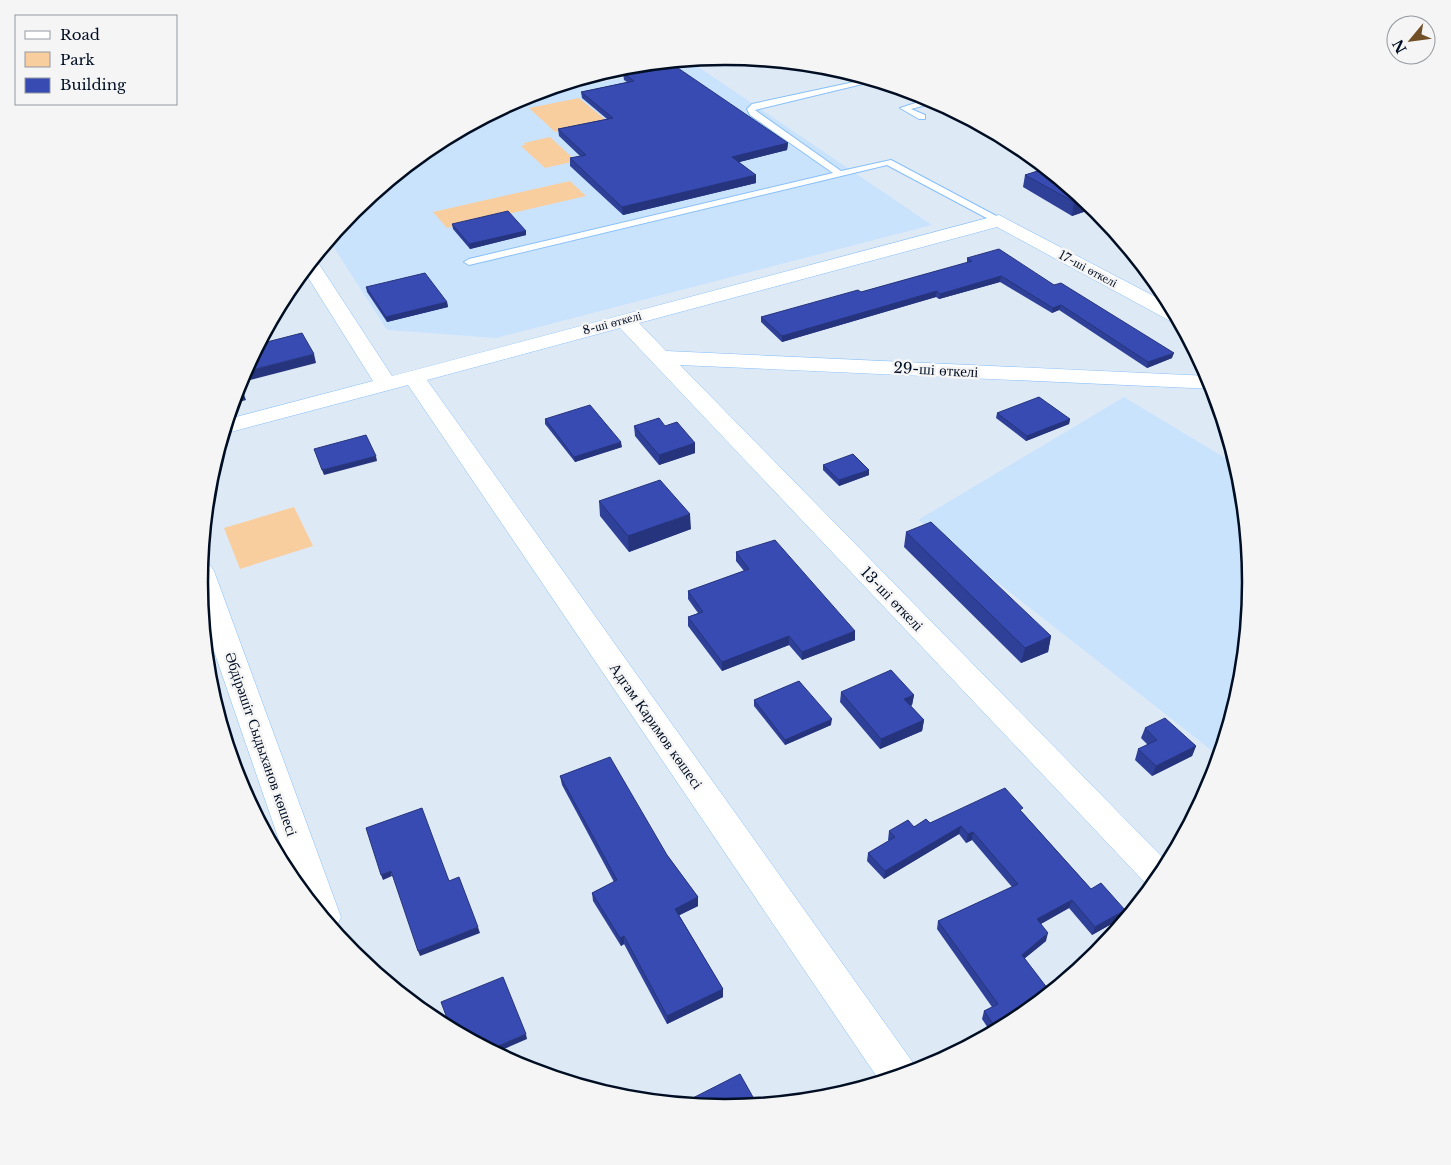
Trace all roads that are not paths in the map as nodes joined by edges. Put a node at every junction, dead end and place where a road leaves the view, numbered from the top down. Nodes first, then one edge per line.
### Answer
1 (859, 83) edge
2 (922, 103) edge
3 (922, 117) dead end
4 (840, 174) junction
5 (999, 221) junction
6 (469, 262) dead end
7 (314, 269) edge
8 (1166, 311) edge
9 (624, 320) junction
10 (659, 357) junction
11 (399, 379) junction
12 (1203, 383) edge
13 (232, 425) edge
14 (209, 616) edge
15 (213, 636) edge
16 (1155, 872) edge
17 (300, 878) edge
18 (896, 1071) edge

1 - 4 lane
2 - 3 lane
4 - 5 lane
4 - 6 lane
5 - 8 street, 17-ші өткелі
5 - 9 street, 8-ші өткелі
7 - 11 street, Адгам Каримов көшесі
9 - 10 street, 13-ші өткелі
9 - 11 street, 8-ші өткелі
10 - 12 street, 29-ші өткелі
10 - 16 street, 13-ші өткелі
11 - 13 street, 8-ші өткелі
11 - 18 street, Адгам Каримов көшесі
14 - 15 street, Әбдірәшіт Сыдыханов көшесі
15 - 17 street, Әбдірәшіт Сыдыханов көшесі

